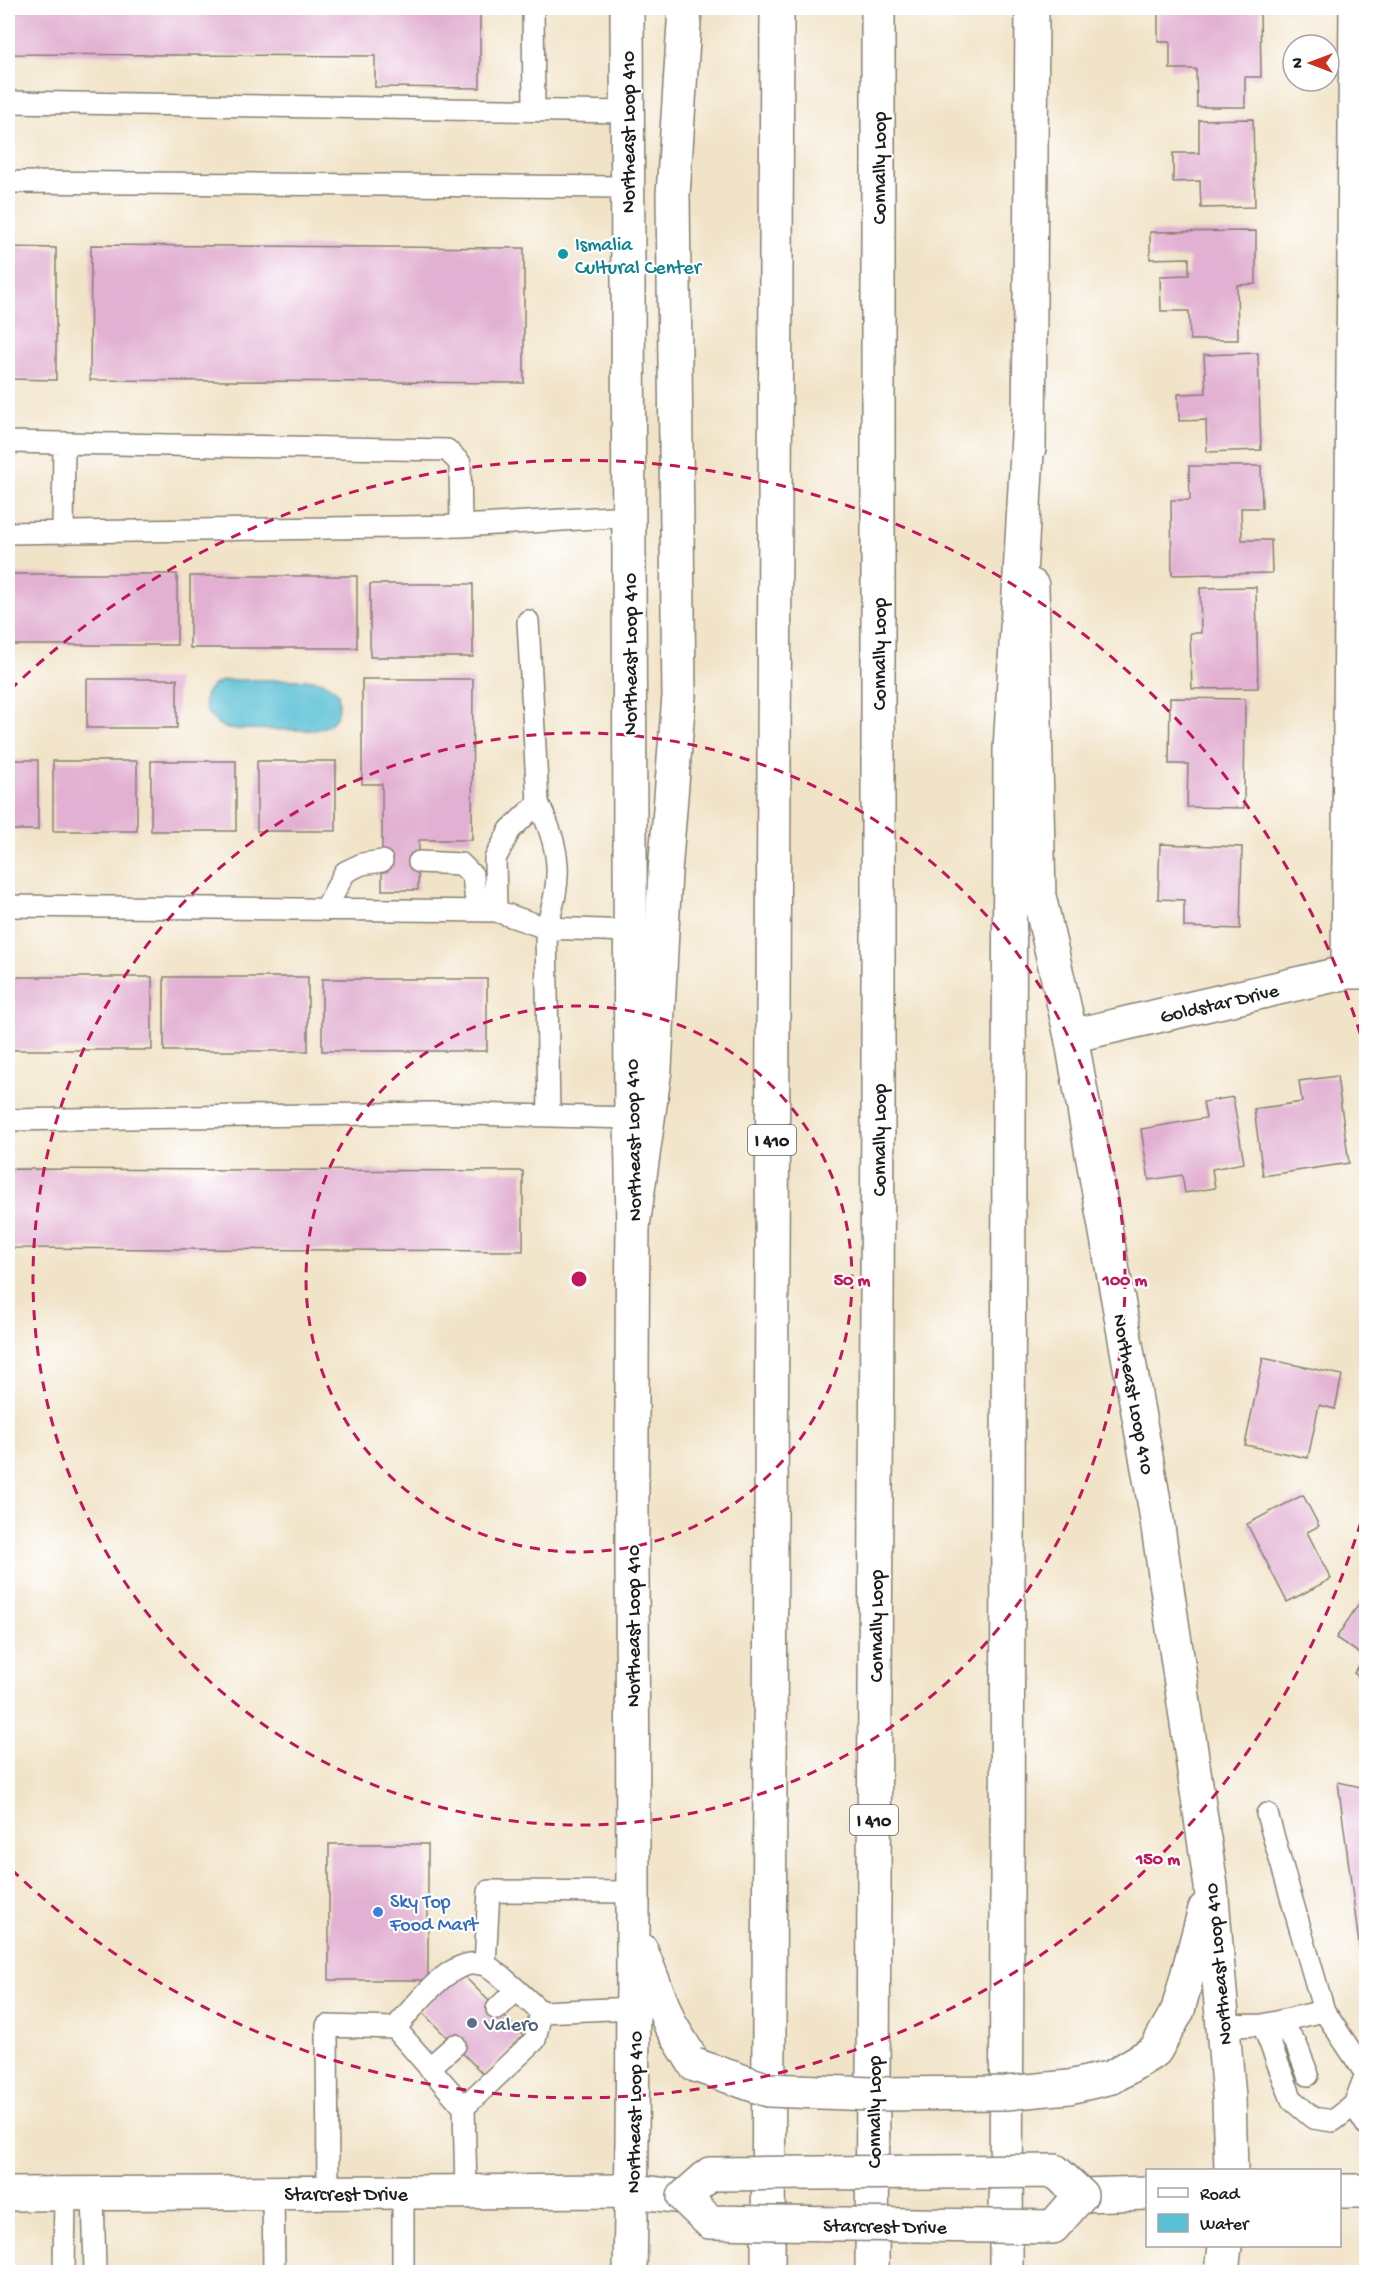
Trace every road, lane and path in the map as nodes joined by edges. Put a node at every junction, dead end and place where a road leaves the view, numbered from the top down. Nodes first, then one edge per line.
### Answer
1 (533, 8) edge
2 (627, 8) edge
3 (685, 8) edge
4 (777, 8) edge
5 (878, 8) edge
6 (1032, 8) edge
7 (1356, 8) edge
8 (8, 102) edge
9 (534, 110) junction
10 (627, 112) junction
11 (8, 182) edge
12 (627, 187) junction
13 (1029, 418) junction
14 (8, 442) edge
15 (64, 443) junction
16 (628, 516) junction
17 (461, 526) junction
18 (8, 533) edge
19 (63, 533) junction
20 (528, 621) dead end
21 (538, 803) junction
22 (382, 861) dead end
23 (419, 861) dead end
24 (8, 906) edge
25 (325, 910) junction
26 (487, 911) junction
27 (546, 928) junction
28 (630, 931) junction
29 (1357, 972) edge
30 (1071, 1036) junction
31 (549, 1116) junction
32 (631, 1118) junction
33 (8, 1120) edge
34 (633, 1226) junction
35 (1267, 1814) dead end
36 (1211, 1886) junction
37 (632, 1892) junction
38 (633, 1929) junction
39 (485, 1965) junction
40 (516, 1990) junction
41 (634, 2007) junction
42 (497, 2009) dead end
43 (1324, 2011) junction
44 (541, 2012) junction
45 (1271, 2024) junction
46 (1223, 2026) junction
47 (395, 2028) junction
48 (455, 2045) dead end
49 (1315, 2067) dead end
50 (429, 2068) junction
51 (1355, 2088) edge
52 (464, 2107) junction
53 (1366, 2124) edge
54 (1231, 2169) edge
55 (632, 2191) junction
56 (1341, 2191) edge
57 (1366, 2191) edge
58 (328, 2192) junction
59 (403, 2192) junction
60 (466, 2192) junction
61 (79, 2193) junction
62 (273, 2193) junction
63 (1146, 2193) edge
64 (8, 2194) edge
65 (1081, 2195) junction
66 (684, 2197) junction
67 (1225, 2247) edge
68 (64, 2272) edge
69 (95, 2272) edge
70 (274, 2272) edge
71 (403, 2272) edge
72 (630, 2272) edge
73 (768, 2272) edge
74 (872, 2272) edge
75 (1006, 2272) edge
76 (1222, 2272) edge

1 - 9 lane
2 - 10 main road, Northeast Loop 410
3 - 34 main road
4 - 73 main road, I 410
5 - 74 main road, Connally Loop / I 410
6 - 13 main road, Northeast Loop 410
7 - 29 main road
8 - 9 lane
9 - 10 lane
10 - 12 main road, Northeast Loop 410
11 - 12 lane
12 - 16 main road, Northeast Loop 410
13 - 30 main road, Northeast Loop 410
13 - 75 main road
14 - 15 lane
15 - 17 lane
15 - 19 lane
16 - 17 lane
16 - 28 main road, Northeast Loop 410
17 - 19 lane
18 - 19 lane
20 - 21 lane
21 - 26 lane
21 - 27 lane
22 - 25 lane
23 - 26 lane
24 - 25 lane
25 - 26 lane
26 - 27 lane
27 - 28 lane
27 - 31 lane
28 - 32 main road, Northeast Loop 410
29 - 30 main road, Goldstar Drive
30 - 36 main road, Northeast Loop 410
31 - 32 lane
31 - 33 lane
32 - 34 main road, Northeast Loop 410
34 - 37 main road, Northeast Loop 410
35 - 43 lane
36 - 38 main road, bridge
36 - 46 main road, Northeast Loop 410
37 - 38 main road, Northeast Loop 410
37 - 39 lane
38 - 41 main road, Northeast Loop 410
39 - 40 lane
39 - 47 lane
40 - 42 lane
40 - 44 lane
41 - 44 lane
41 - 55 main road, Northeast Loop 410
43 - 45 lane
43 - 51 lane
44 - 52 lane
45 - 46 lane
45 - 49 lane
45 - 51 lane
46 - 54 main road, Northeast Loop 410
47 - 50 lane
47 - 58 lane
48 - 50 lane
50 - 52 lane
51 - 53 lane
52 - 60 lane
55 - 60 main road, Starcrest Drive
55 - 66 main road, Starcrest Drive
55 - 72 main road, Northeast Loop 410
56 - 57 main road
58 - 59 main road, Starcrest Drive
58 - 62 main road, Starcrest Drive
59 - 60 main road, Starcrest Drive
59 - 71 lane
61 - 62 main road, Starcrest Drive
61 - 64 main road, Starcrest Drive
61 - 68 lane
61 - 69 lane
62 - 70 lane
63 - 65 main road
65 - 66 main road, bridge
65 - 66 main road, Starcrest Drive, bridge
67 - 76 main road

